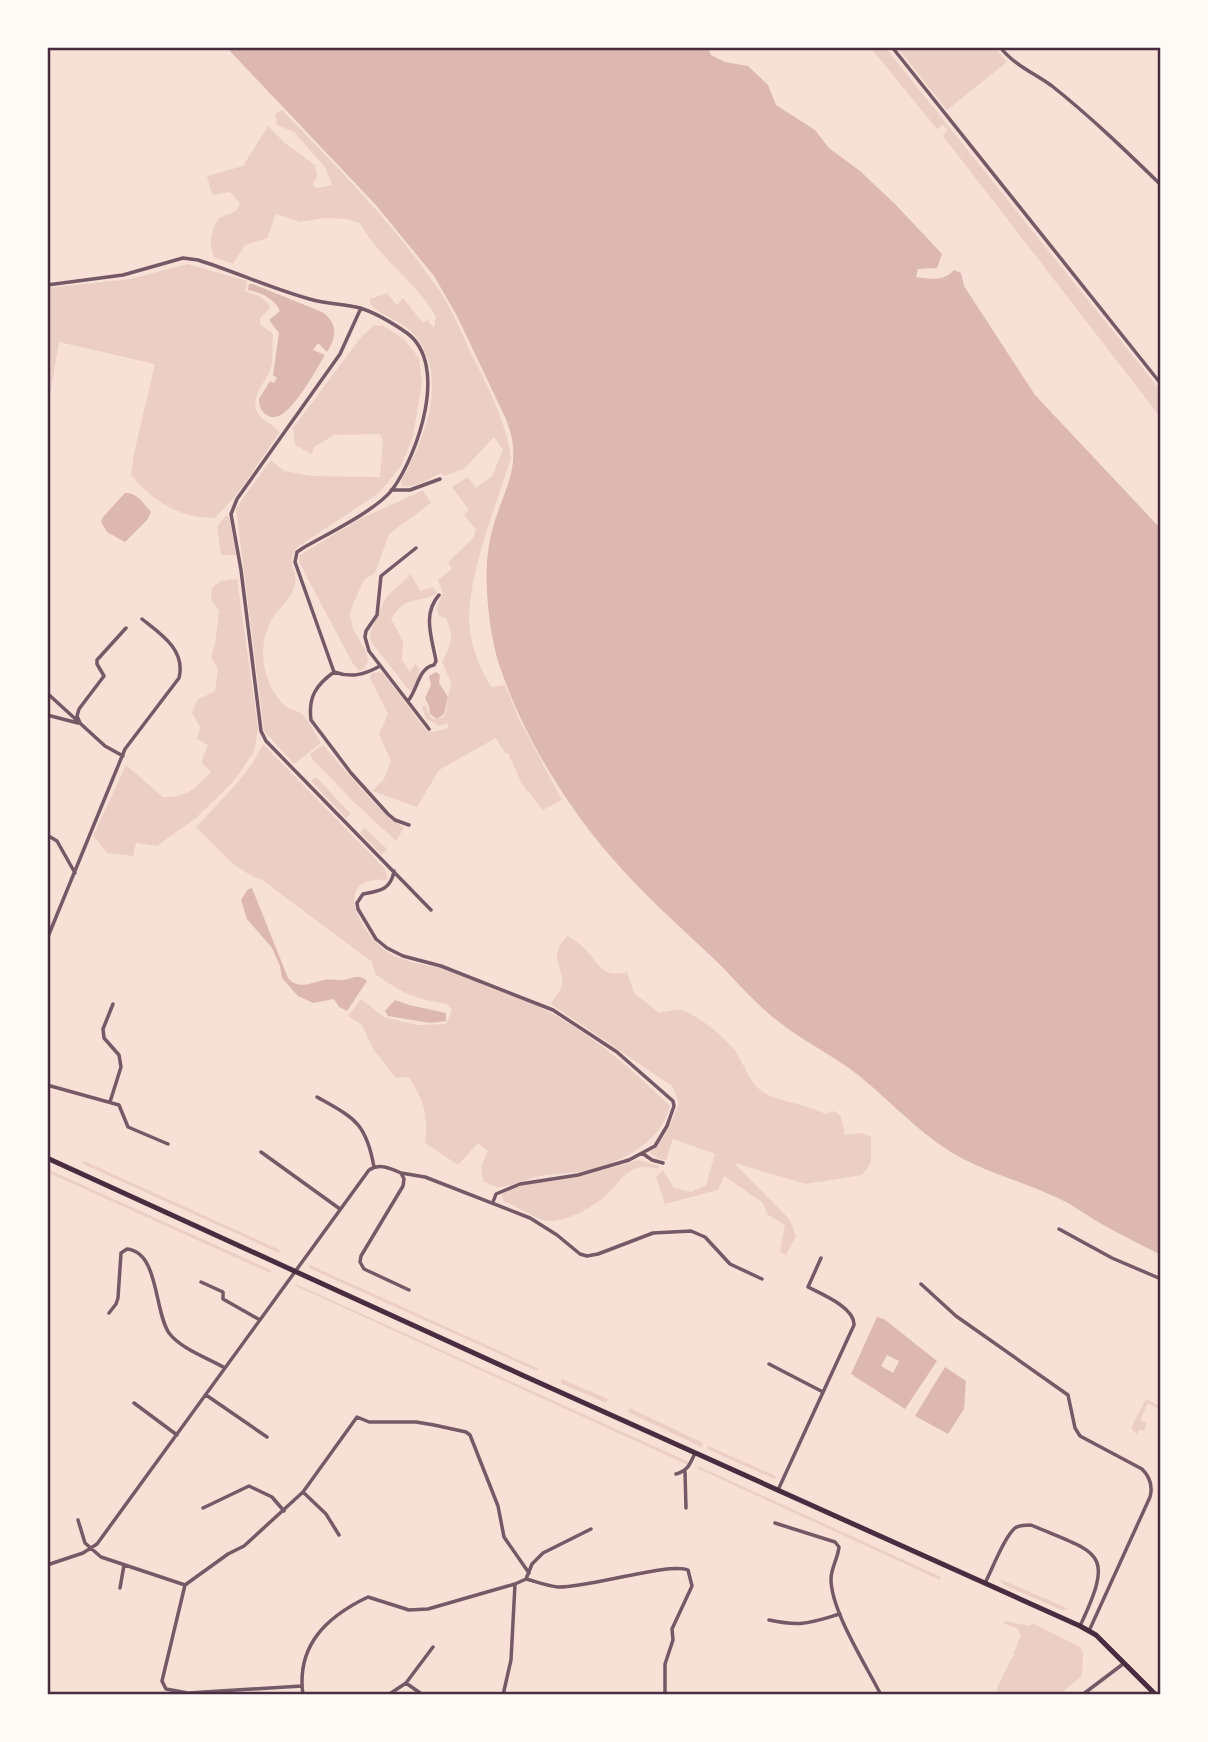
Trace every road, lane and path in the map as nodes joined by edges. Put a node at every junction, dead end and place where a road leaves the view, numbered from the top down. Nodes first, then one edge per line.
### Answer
1 (891, 47) edge
2 (1000, 47) edge
3 (1161, 185) edge
4 (47, 285) edge
5 (361, 308) junction
6 (1161, 384) edge
7 (440, 479) dead end
8 (391, 490) junction
9 (416, 548) dead end
10 (439, 595) dead end
11 (142, 619) dead end
12 (126, 628) dead end
13 (380, 666) junction
14 (334, 673) junction
15 (47, 693) edge
16 (408, 701) junction
17 (47, 715) edge
18 (80, 723) junction
19 (429, 729) dead end
20 (123, 756) junction
21 (410, 824) dead end
22 (47, 835) edge
23 (394, 872) junction
24 (75, 873) junction
25 (431, 910) dead end
26 (49, 932) edge
27 (47, 939) edge
28 (113, 1004) dead end
29 (47, 1085) edge
30 (317, 1097) dead end
31 (110, 1102) junction
32 (168, 1144) dead end
33 (261, 1152) dead end
34 (642, 1153) junction
35 (47, 1158) edge
36 (663, 1163) dead end
37 (374, 1167) junction
38 (401, 1173) junction
39 (493, 1202) junction
40 (340, 1209) junction
41 (1059, 1229) dead end
42 (821, 1258) dead end
43 (295, 1270) junction
44 (762, 1279) dead end
45 (1161, 1279) edge
46 (201, 1282) dead end
47 (921, 1284) dead end
48 (410, 1290) dead end
49 (109, 1313) dead end
50 (260, 1320) junction
51 (769, 1364) dead end
52 (225, 1368) junction
53 (823, 1392) junction
54 (206, 1395) junction
55 (134, 1403) dead end
56 (177, 1435) junction
57 (267, 1437) dead end
58 (695, 1453) junction
59 (685, 1472) junction
60 (676, 1474) dead end
61 (778, 1490) junction
62 (303, 1492) junction
63 (202, 1508) dead end
64 (686, 1508) dead end
65 (284, 1511) junction
66 (78, 1520) dead end
67 (775, 1523) dead end
68 (591, 1529) dead end
69 (339, 1535) dead end
70 (91, 1550) junction
71 (47, 1565) edge
72 (124, 1565) junction
73 (529, 1573) junction
74 (526, 1579) junction
75 (515, 1584) junction
76 (985, 1584) junction
77 (185, 1586) junction
78 (121, 1588) dead end
79 (840, 1614) junction
80 (769, 1620) dead end
81 (1080, 1626) junction
82 (1089, 1631) junction
83 (433, 1647) dead end
84 (1123, 1664) junction
85 (406, 1683) junction
86 (302, 1686) junction
87 (303, 1695) edge
88 (388, 1695) edge
89 (423, 1695) edge
90 (503, 1695) edge
91 (665, 1695) edge
92 (881, 1695) edge
93 (1082, 1695) edge
94 (1156, 1695) edge

1 - 6 street
2 - 3 street
4 - 5 street
5 - 8 street
5 - 23 street
7 - 8 street
8 - 14 street
9 - 13 street
10 - 16 street
11 - 20 street
12 - 18 street
13 - 14 street
13 - 16 street
14 - 21 street
15 - 18 street
16 - 19 street
17 - 18 street
18 - 20 street
20 - 24 street
22 - 24 street
23 - 25 street
23 - 34 street
24 - 26 street
26 - 27 street
28 - 31 street
29 - 31 street
30 - 37 street
31 - 32 street
33 - 40 street
34 - 36 street
34 - 39 street
35 - 43 main road
37 - 38 street
37 - 40 street
38 - 39 street
38 - 48 street
39 - 44 street
40 - 43 street
41 - 45 street
42 - 53 street
43 - 50 street
43 - 58 main road
46 - 50 street
47 - 82 street
49 - 52 street
50 - 52 street
51 - 53 street
52 - 54 street
53 - 61 street
54 - 56 street
54 - 57 street
55 - 56 street
56 - 70 street
58 - 59 street
58 - 61 main road
59 - 60 street
59 - 64 street
61 - 76 main road
62 - 65 street
62 - 69 street
62 - 73 street
63 - 65 street
65 - 77 street
66 - 70 street
67 - 79 street
68 - 73 street
70 - 71 street
70 - 72 street
72 - 77 street
72 - 78 street
73 - 74 street
74 - 75 street
74 - 91 street
75 - 86 street
75 - 90 street
76 - 81 main road
76 - 81 street
77 - 86 street
79 - 80 street
79 - 92 street
81 - 82 main road
82 - 84 main road
83 - 85 street
84 - 93 street
84 - 94 main road
85 - 88 street
85 - 89 street
86 - 87 street

